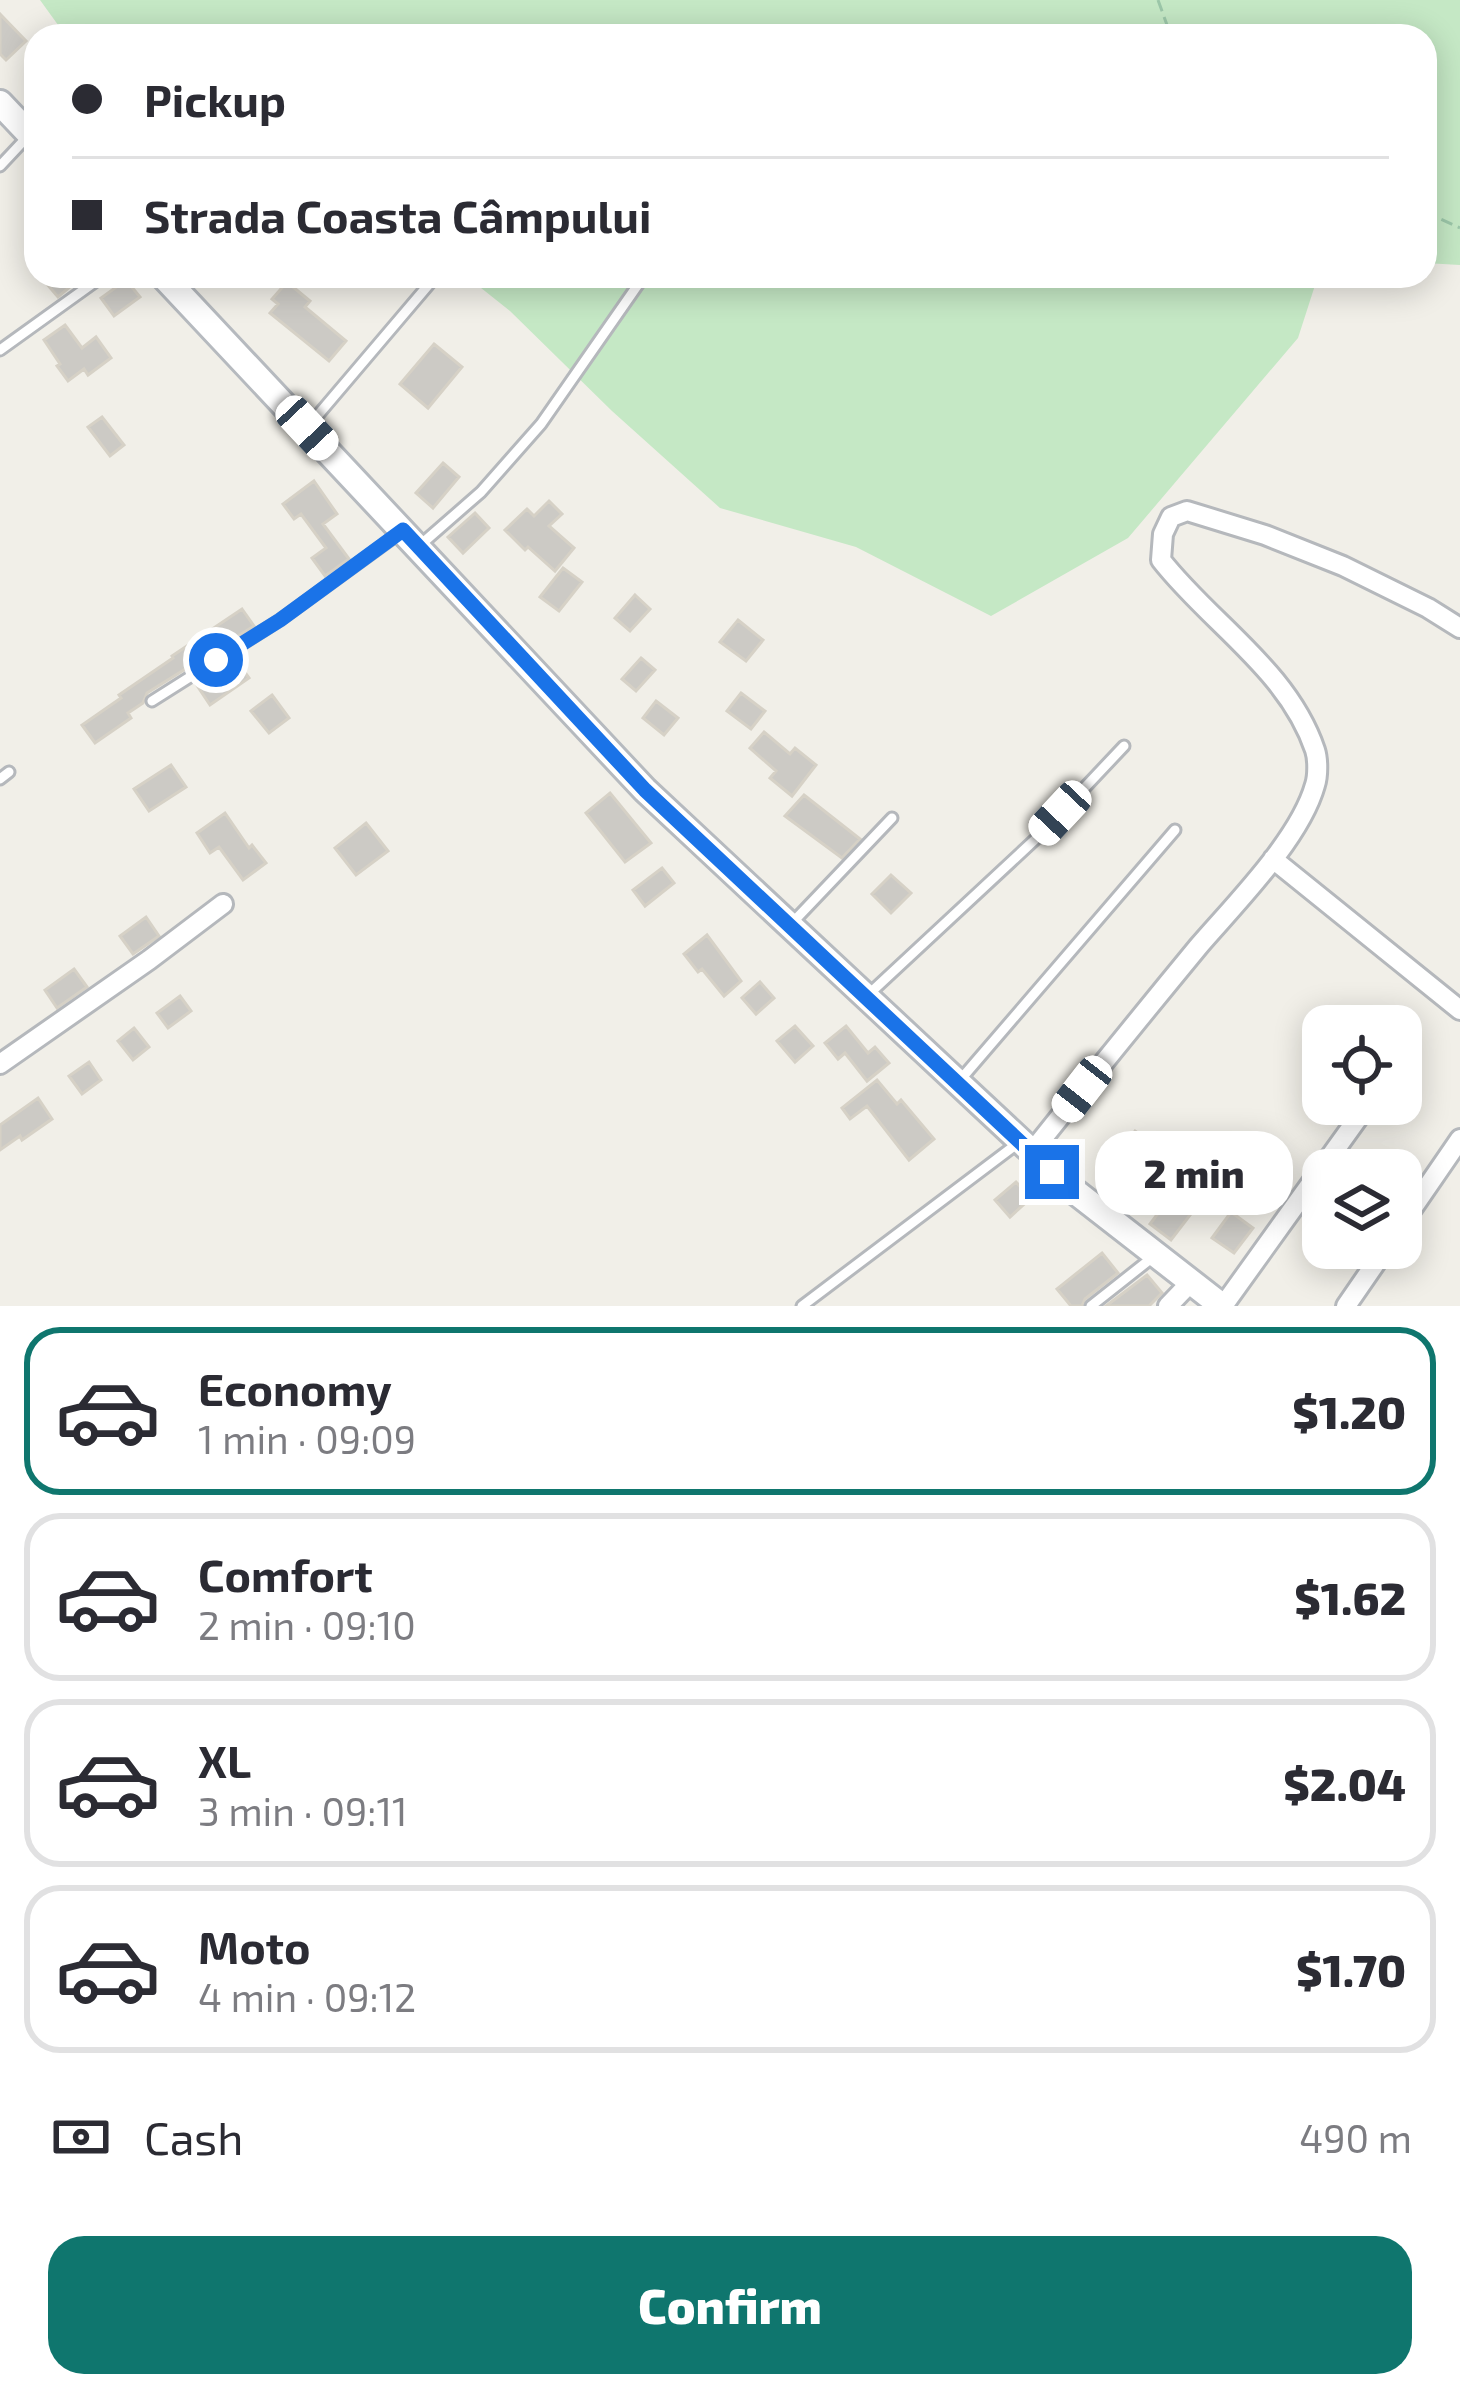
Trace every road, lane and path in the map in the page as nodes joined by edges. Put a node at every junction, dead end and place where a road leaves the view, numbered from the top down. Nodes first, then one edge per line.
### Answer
1 (0, 103) edge
2 (24, 128) edge
3 (24, 146) edge
4 (0, 166) edge
5 (86, 288) edge
6 (174, 288) edge
7 (426, 288) edge
8 (636, 288) edge
9 (0, 350) edge
10 (307, 428) junction
11 (410, 539) junction
12 (1460, 628) edge
13 (152, 701) dead end
14 (1124, 746) dead end
15 (892, 818) dead end
16 (1175, 830) dead end
17 (1273, 859) junction
18 (223, 904) dead end
19 (789, 926) junction
20 (865, 997) junction
21 (1458, 1006) edge
22 (0, 1064) edge
23 (958, 1084) junction
24 (1353, 1125) edge
25 (1460, 1139) edge
26 (1026, 1147) junction
27 (1422, 1194) edge
28 (1156, 1255) junction
29 (1371, 1269) edge
30 (1191, 1282) junction
31 (802, 1306) edge
32 (1091, 1306) edge
33 (1168, 1306) edge
34 (1222, 1306) edge
35 (1346, 1306) edge

1 - 2 street
3 - 4 lane
5 - 9 lane
6 - 10 street
7 - 10 lane
8 - 11 lane
10 - 11 street
11 - 13 lane
11 - 19 street
12 - 17 street
14 - 20 lane
15 - 19 lane
16 - 23 lane
17 - 21 street
17 - 26 street
18 - 22 street
19 - 20 street
20 - 23 street
23 - 26 street
24 - 34 street
25 - 27 street
26 - 28 street
26 - 31 lane
28 - 30 street
28 - 32 lane
29 - 35 street
30 - 33 street
30 - 34 street

